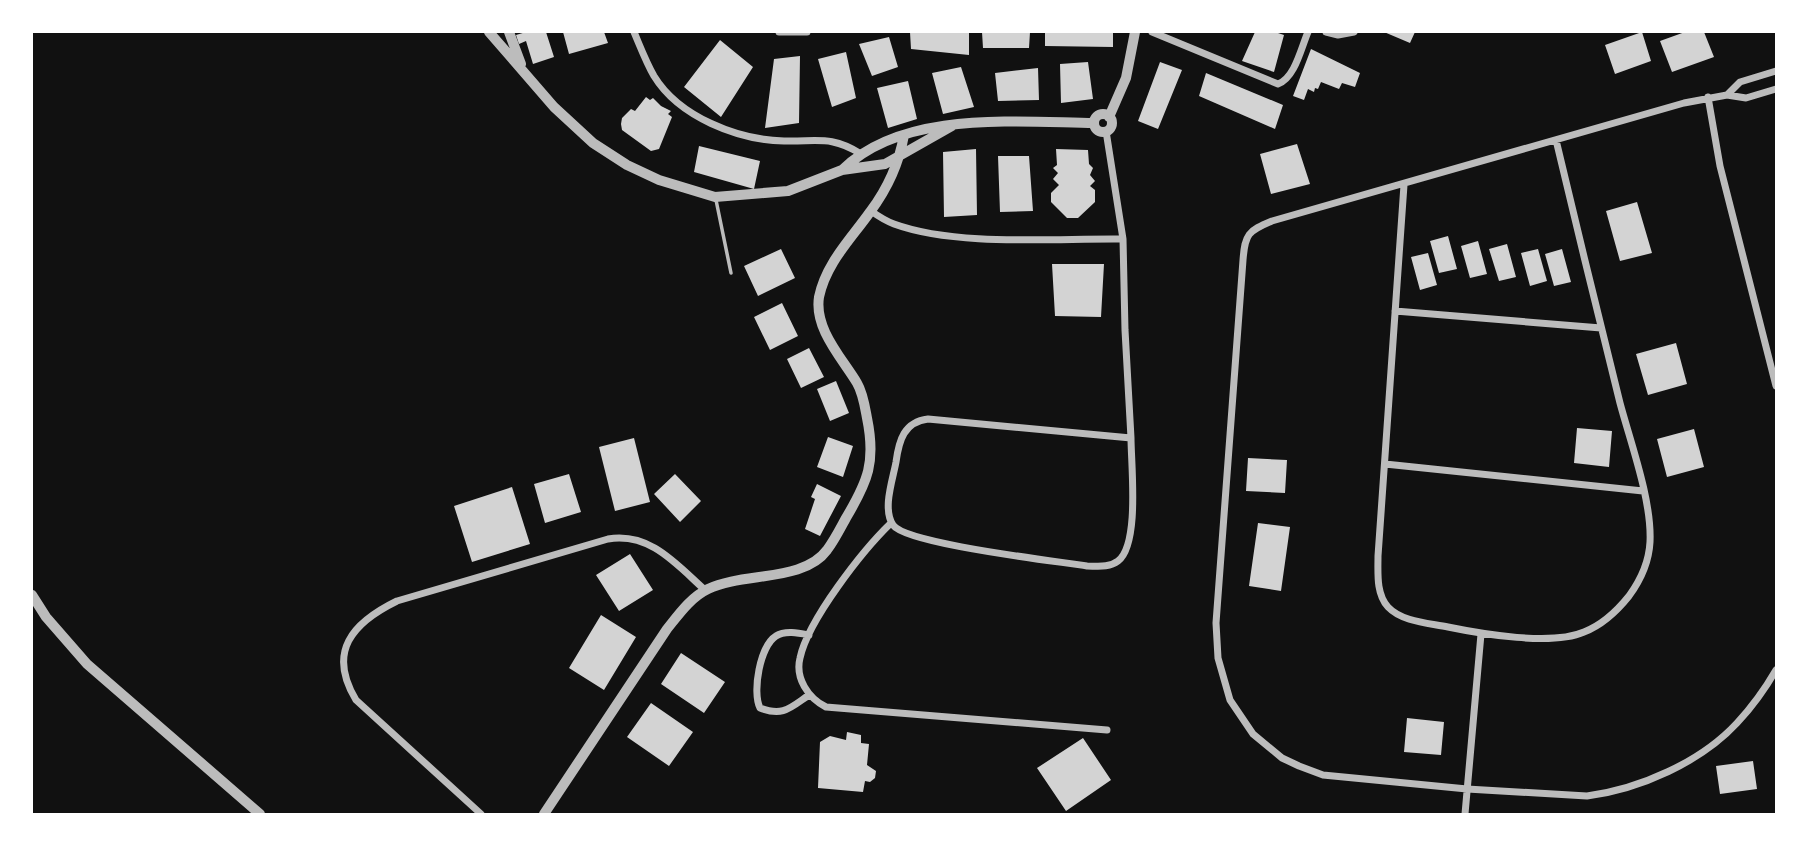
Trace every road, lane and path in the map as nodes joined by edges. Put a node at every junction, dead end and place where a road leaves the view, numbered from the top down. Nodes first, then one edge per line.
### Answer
1 (489, 32) edge
2 (509, 32) edge
3 (634, 32) edge
4 (779, 32) edge
5 (807, 32) edge
6 (1135, 32) edge
7 (1152, 32) edge
8 (1308, 32) edge
9 (1326, 32) edge
10 (1354, 32) edge
11 (524, 71) junction
12 (1776, 71) edge
13 (1776, 89) edge
14 (1727, 95) junction
15 (1708, 97) junction
16 (1109, 117) junction
17 (1094, 123) junction
18 (952, 126) junction
19 (1106, 131) junction
20 (904, 135) junction
21 (1556, 140) junction
22 (861, 154) junction
23 (900, 157) junction
24 (842, 170) junction
25 (1404, 185) junction
26 (715, 197) junction
27 (871, 211) junction
28 (1124, 239) junction
29 (731, 273) dead end
30 (1395, 311) junction
31 (1601, 328) junction
32 (1776, 386) edge
33 (1131, 438) junction
34 (1385, 464) junction
35 (1643, 491) junction
36 (891, 523) junction
37 (705, 590) junction
38 (32, 595) edge
39 (1481, 634) junction
40 (809, 635) junction
41 (1776, 670) edge
42 (809, 695) junction
43 (1107, 730) dead end
44 (1467, 789) junction
45 (260, 814) edge
46 (481, 814) edge
47 (544, 814) edge
48 (1465, 814) edge

1 - 11 street
2 - 11 street
3 - 22 street
4 - 5 street
6 - 16 street
7 - 8 street
9 - 10 street
11 - 26 street
12 - 14 street
13 - 14 street
14 - 15 street
15 - 21 street
15 - 32 street
16 - 17 street
16 - 19 street
17 - 18 street
17 - 19 street
18 - 20 street
18 - 23 street
19 - 28 street
20 - 22 street
20 - 23 street
21 - 25 street
21 - 31 street
22 - 24 street
23 - 24 street
23 - 27 street
24 - 26 street
25 - 30 street
25 - 44 street
26 - 29 lane
27 - 28 street
27 - 37 street
28 - 33 street
30 - 31 street
30 - 34 street
31 - 35 street
33 - 36 street
33 - 36 street
34 - 35 street
34 - 39 street
35 - 39 street
36 - 40 street
37 - 46 street
37 - 47 street
38 - 45 street
39 - 44 street
40 - 42 street
40 - 42 street
41 - 44 street
42 - 43 street
44 - 48 street

